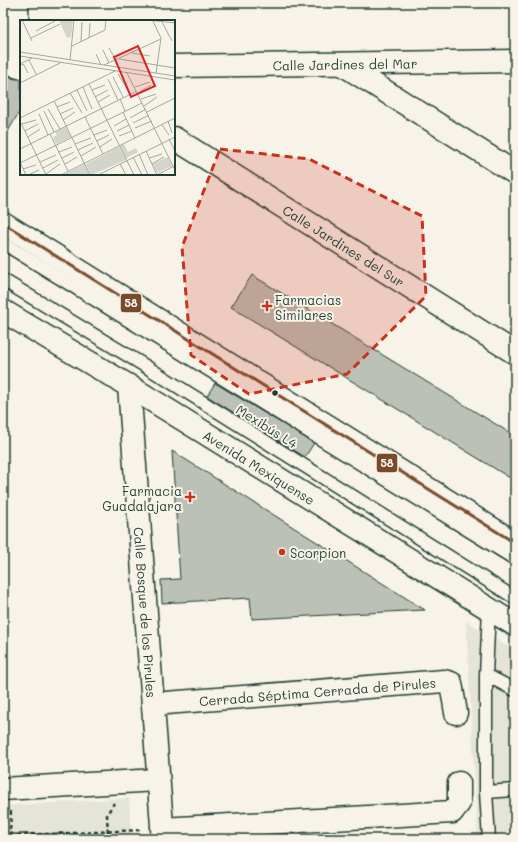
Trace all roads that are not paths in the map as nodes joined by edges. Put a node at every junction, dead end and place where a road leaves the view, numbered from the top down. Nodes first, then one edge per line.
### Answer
1 (17, 3) edge
2 (515, 61) edge
3 (342, 64) junction
4 (175, 66) edge
5 (14, 67) edge
6 (175, 139) edge
7 (515, 173) edge
8 (3, 224) edge
9 (3, 243) edge
10 (3, 280) edge
11 (3, 311) edge
12 (515, 353) edge
13 (129, 386) junction
14 (515, 543) edge
15 (515, 559) edge
16 (515, 598) edge
17 (489, 609) junction
18 (515, 625) edge
19 (486, 675) junction
20 (515, 690) edge
21 (153, 704) junction
22 (456, 713) dead end
23 (158, 780) junction
24 (459, 783) dead end
25 (7, 789) edge
26 (515, 790) edge
27 (486, 792) junction
28 (163, 834) edge
29 (488, 839) edge

1 - 5 street
2 - 3 street, Calle Jardines del Mar
3 - 4 street, Calle Jardines del Mar
3 - 7 street
6 - 12 street, Calle Jardines del Sur
8 - 14 street
9 - 15 lane, Mexibús L4
10 - 16 lane, Mexibús L4
11 - 13 street, Avenida Mexiquense
13 - 17 street, Avenida Mexiquense
13 - 21 street, Calle Bosque de los Pirules
17 - 18 street, Avenida Mexiquense
17 - 19 lane
19 - 20 lane
19 - 27 lane
21 - 22 street, Cerrada Séptima Cerrada de Pirules
21 - 23 street, Calle Bosque de los Pirules
23 - 25 street
23 - 28 street, Calle Bosque de los Pirules
24 - 28 street
26 - 27 lane
27 - 29 lane

